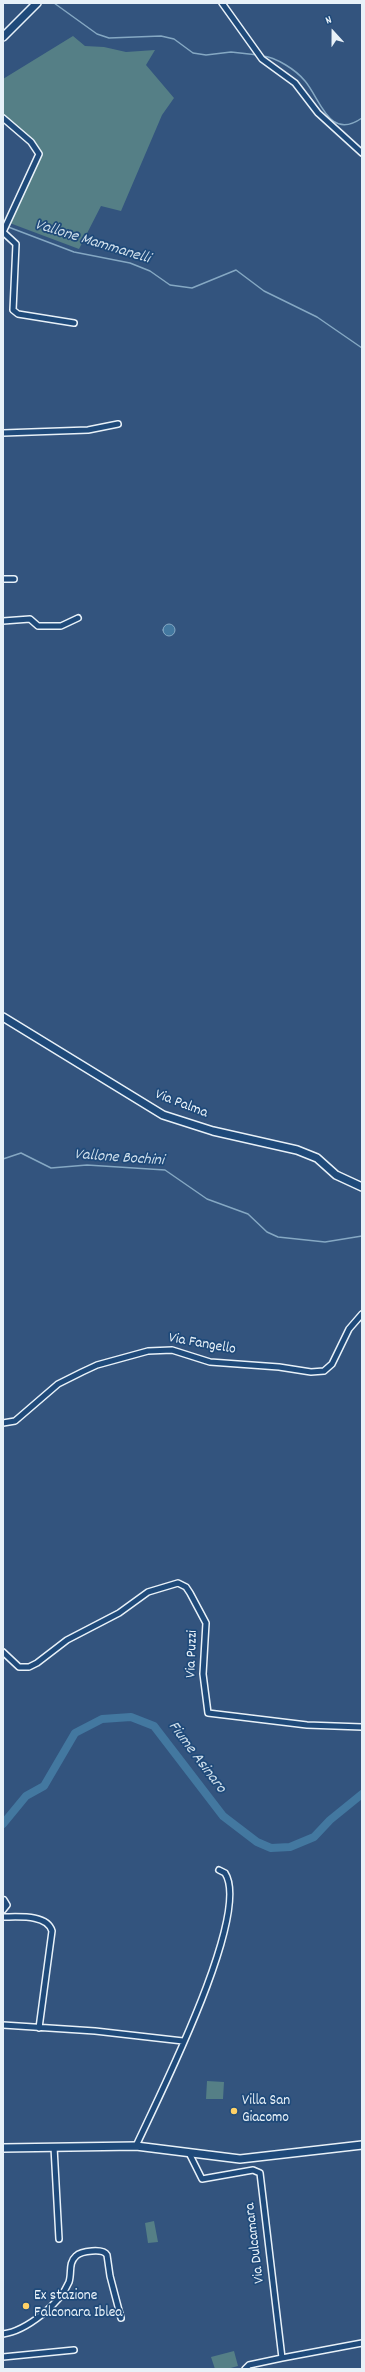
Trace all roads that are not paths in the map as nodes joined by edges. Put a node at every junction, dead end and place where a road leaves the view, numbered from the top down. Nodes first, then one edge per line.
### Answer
1 (37, 3) edge
2 (222, 3) edge
3 (3, 37) edge
4 (3, 118) edge
5 (362, 153) edge
6 (4, 229) edge
7 (74, 323) dead end
8 (118, 424) dead end
9 (3, 433) edge
10 (3, 579) edge
11 (14, 579) dead end
12 (78, 618) dead end
13 (3, 622) edge
14 (3, 1017) edge
15 (362, 1187) edge
16 (362, 1314) edge
17 (3, 1423) edge
18 (3, 1652) edge
19 (362, 1727) edge
20 (219, 1870) dead end
21 (4, 1900) edge
22 (3, 1910) edge
23 (3, 1917) edge
24 (3, 2025) edge
25 (39, 2028) junction
26 (183, 2041) junction
27 (362, 2145) edge
28 (136, 2146) junction
29 (54, 2147) junction
30 (3, 2148) edge
31 (189, 2153) junction
32 (59, 2239) dead end
33 (121, 2318) dead end
34 (3, 2334) edge
35 (362, 2343) edge
36 (74, 2351) dead end
37 (3, 2358) edge
38 (282, 2358) junction
39 (245, 2369) edge

1 - 3 street
2 - 5 street
4 - 6 street
6 - 7 street
8 - 9 street
10 - 11 street
12 - 13 street
14 - 15 street, Via Palma
16 - 17 street, Via Fangello
18 - 19 street, Via Puzzi
20 - 26 street
21 - 22 street
23 - 25 street
24 - 25 street
25 - 26 street
26 - 28 street
27 - 31 street
28 - 29 street
28 - 31 street
29 - 30 street
29 - 32 street
31 - 38 street, Via Dulcamara
33 - 34 street
35 - 38 street
36 - 37 street
38 - 39 street

